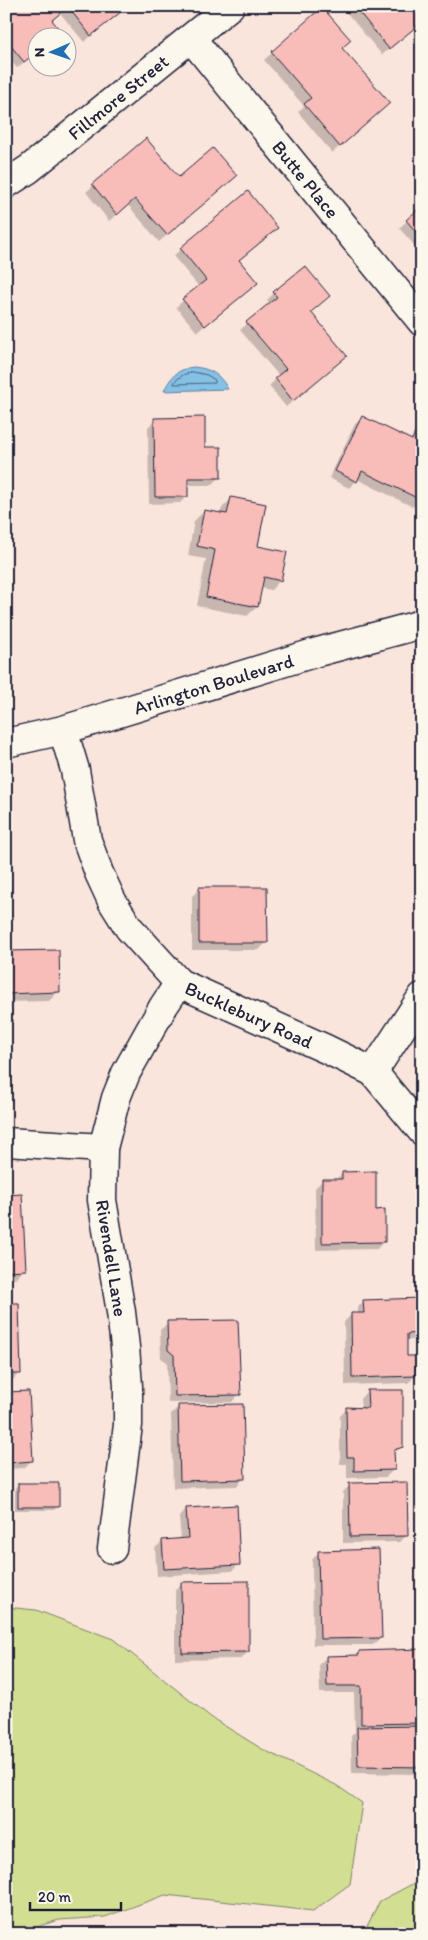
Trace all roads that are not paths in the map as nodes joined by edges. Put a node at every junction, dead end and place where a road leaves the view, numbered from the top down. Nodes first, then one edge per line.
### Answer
1 (230, 6) edge
2 (191, 38) junction
3 (6, 184) edge
4 (422, 322) edge
5 (422, 624) edge
6 (63, 730) junction
7 (6, 743) edge
8 (179, 983) junction
9 (422, 997) edge
10 (372, 1072) junction
11 (422, 1131) edge
12 (6, 1142) edge
13 (103, 1148) junction
14 (112, 1548) dead end

1 - 2 street, Fillmore Street
2 - 3 street, Fillmore Street
2 - 4 street, Butte Place
5 - 6 street, Arlington Boulevard
6 - 7 street, Arlington Boulevard
6 - 8 street, Bucklebury Road
8 - 10 street, Bucklebury Road
8 - 13 street, Rivendell Lane
9 - 10 street
10 - 11 street, Bucklebury Road
12 - 13 street
13 - 14 street, Rivendell Lane

